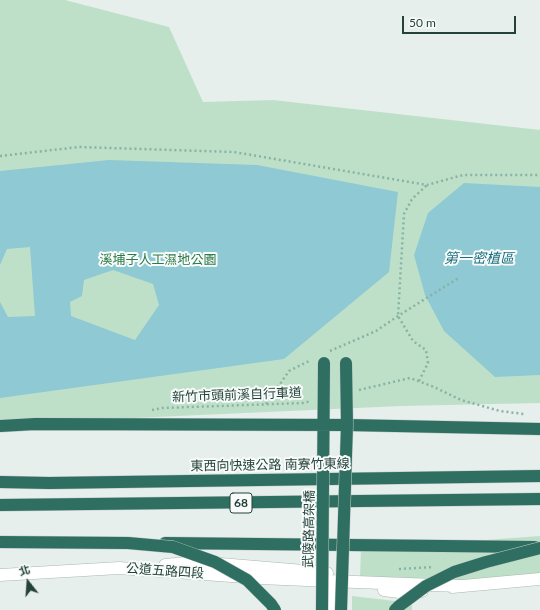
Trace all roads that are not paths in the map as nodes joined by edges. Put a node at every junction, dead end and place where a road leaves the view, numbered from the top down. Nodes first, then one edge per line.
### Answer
1 (322, 358) road end
2 (346, 363) dead end
3 (324, 425) junction
4 (347, 425) junction
5 (0, 426) edge
6 (540, 429) edge
7 (540, 476) edge
8 (0, 482) edge
9 (540, 499) edge
10 (0, 505) edge
11 (0, 542) edge
12 (128, 543) junction
13 (323, 545) junction
14 (343, 545) junction
15 (540, 548) edge
16 (0, 575) edge
17 (329, 577) junction
18 (540, 579) edge
19 (275, 610) edge
20 (322, 610) edge
21 (330, 610) edge
22 (341, 610) edge
23 (395, 610) edge

1 - 3 highway, 武陵路高架橋, bridge
2 - 4 highway, bridge
3 - 4 highway, bridge
3 - 5 highway, bridge
3 - 13 highway, 武陵路高架橋, bridge
4 - 6 highway
4 - 14 highway, bridge
7 - 8 highway, 東西向快速公路 南寮竹東線 / 68
9 - 10 highway, 68
11 - 12 highway, bridge
12 - 13 highway, bridge
12 - 19 highway, bridge
13 - 14 highway
13 - 20 highway, 武陵路高架橋, bridge
14 - 15 highway, bridge
14 - 22 highway, bridge
15 - 23 highway, bridge
16 - 17 street, 公道五路四段
17 - 18 street, 公道五路四段
17 - 21 street

